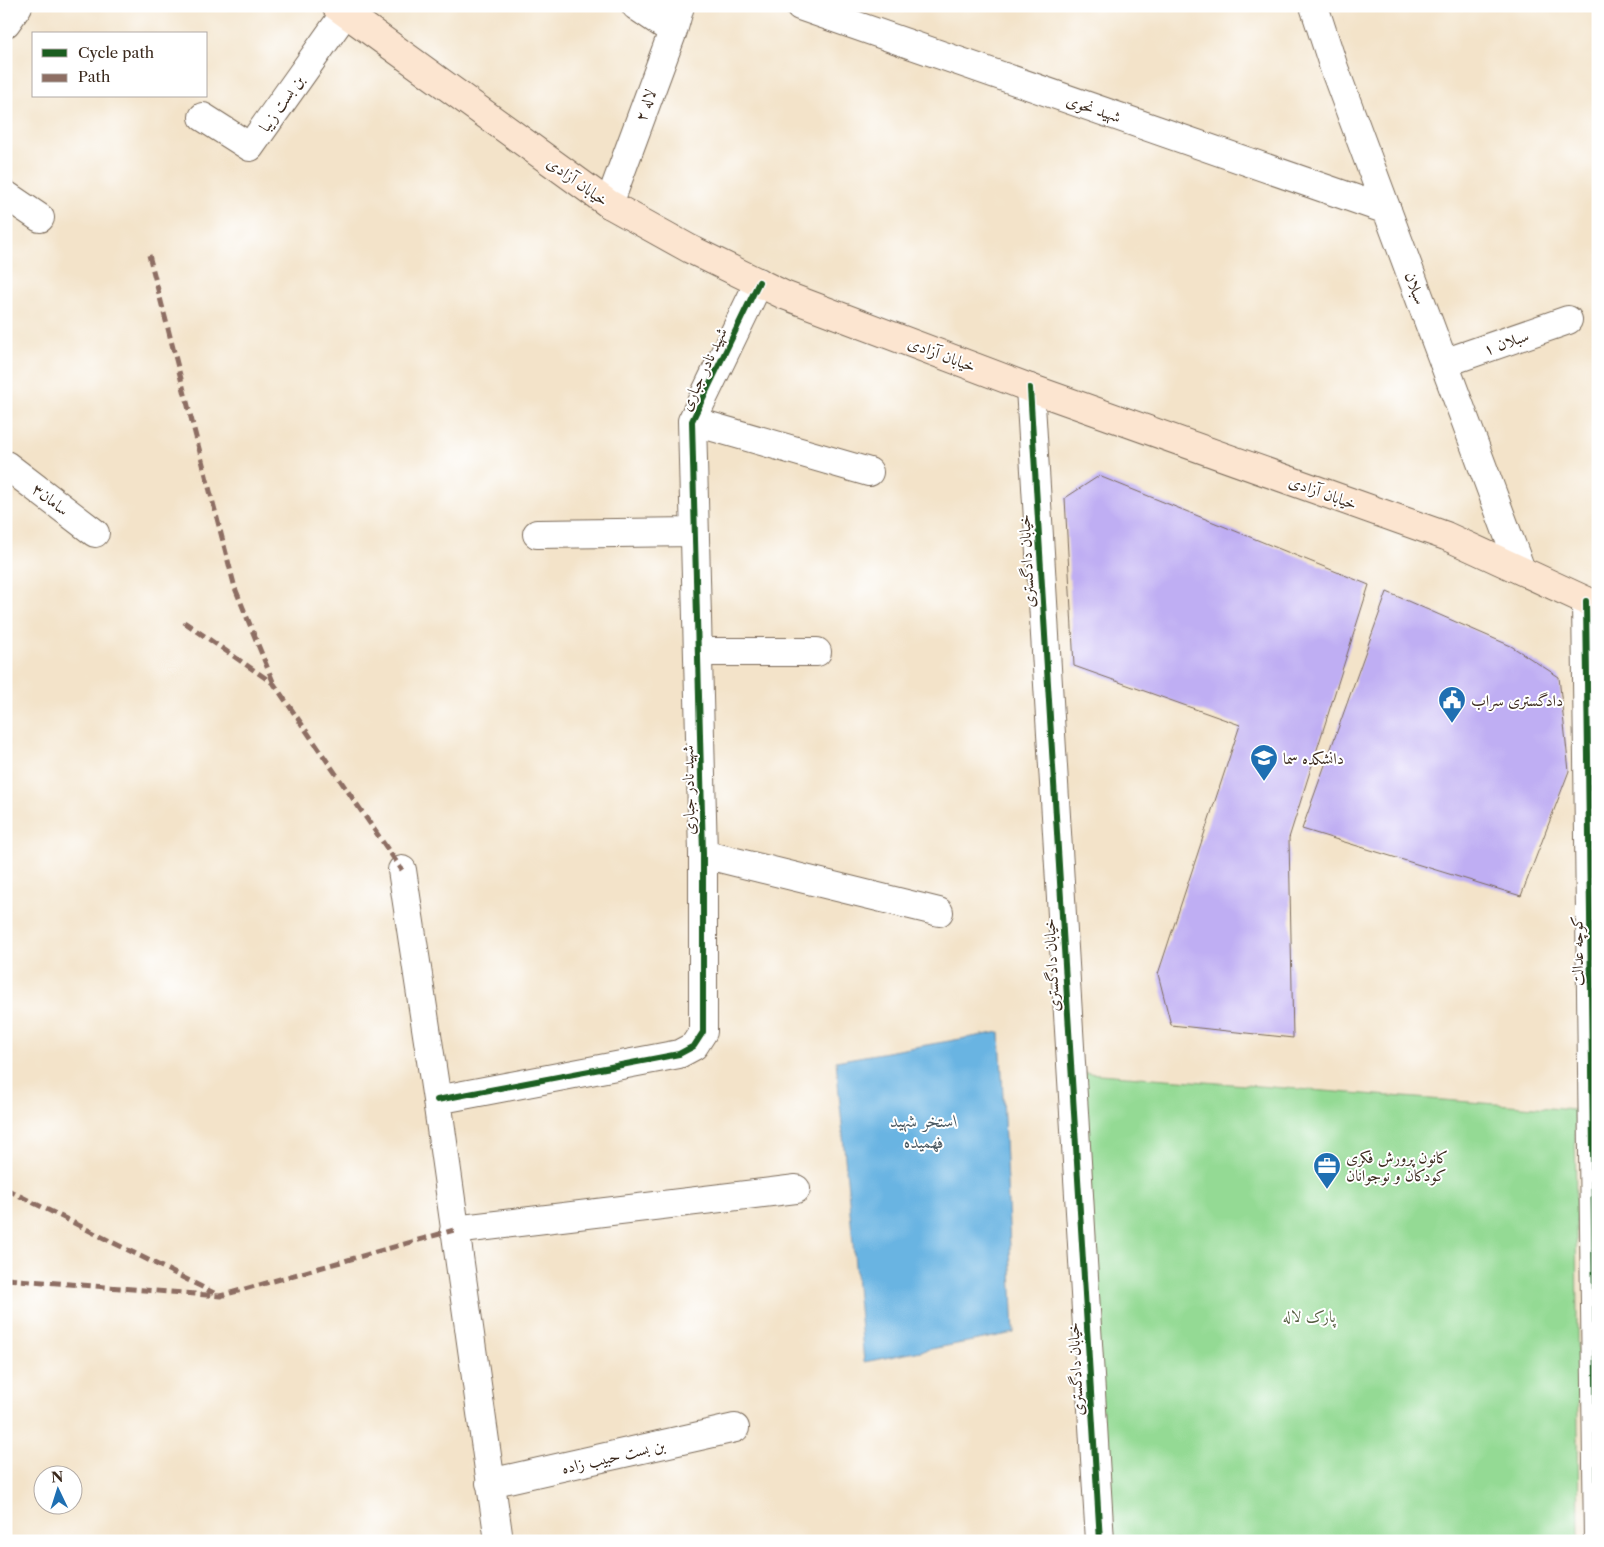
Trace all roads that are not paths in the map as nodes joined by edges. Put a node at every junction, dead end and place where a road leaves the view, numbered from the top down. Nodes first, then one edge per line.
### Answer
1 (18, 6) edge
2 (636, 6) edge
3 (800, 6) edge
4 (1314, 6) edge
5 (340, 9) edge
6 (676, 18) edge
7 (6, 24) edge
8 (202, 117) dead end
9 (6, 195) edge
10 (609, 204) junction
11 (1387, 210) junction
12 (40, 218) dead end
13 (759, 282) junction
14 (1568, 320) dead end
15 (1444, 363) junction
16 (1030, 388) junction
17 (692, 421) junction
18 (6, 465) edge
19 (869, 472) dead end
20 (695, 532) junction
21 (95, 533) dead end
22 (537, 534) dead end
23 (1521, 570) junction
24 (1592, 604) edge
25 (698, 652) junction
26 (817, 652) dead end
27 (703, 854) junction
28 (402, 870) dead end
29 (939, 912) dead end
30 (437, 1100) junction
31 (796, 1190) dead end
32 (454, 1230) junction
33 (736, 1428) dead end
34 (490, 1483) junction
35 (499, 1541) edge
36 (1100, 1541) edge
37 (1598, 1541) edge

1 - 7 street
2 - 6 street
3 - 11 street, شهید نحوی
4 - 11 street, سبلان
5 - 8 street, بن بست زیبا
5 - 10 main road, خیابان آزادی
6 - 10 street, لاله ۲
9 - 12 street
10 - 13 main road, خیابان آزادی
11 - 15 street, سبلان
13 - 16 main road, خیابان آزادی
13 - 17 street, شهید نادر جباری
14 - 15 street, سبلان ۱
15 - 23 street, سبلان
16 - 23 main road, خیابان آزادی
16 - 36 street, خیابان دادگستری
17 - 19 street
17 - 20 street, شهید نادر جباری
18 - 21 street, سامان۳
20 - 22 street
20 - 25 street, شهید نادر جباری
23 - 24 main road, خیابان آزادی
24 - 37 street, کوچه عدالت
25 - 26 street
25 - 27 street, شهید نادر جباری
27 - 29 street
27 - 30 street, شهید نادر جباری
28 - 30 street
30 - 32 street
31 - 32 street
32 - 34 street
33 - 34 street, بن بست حبیب زاده
34 - 35 street

